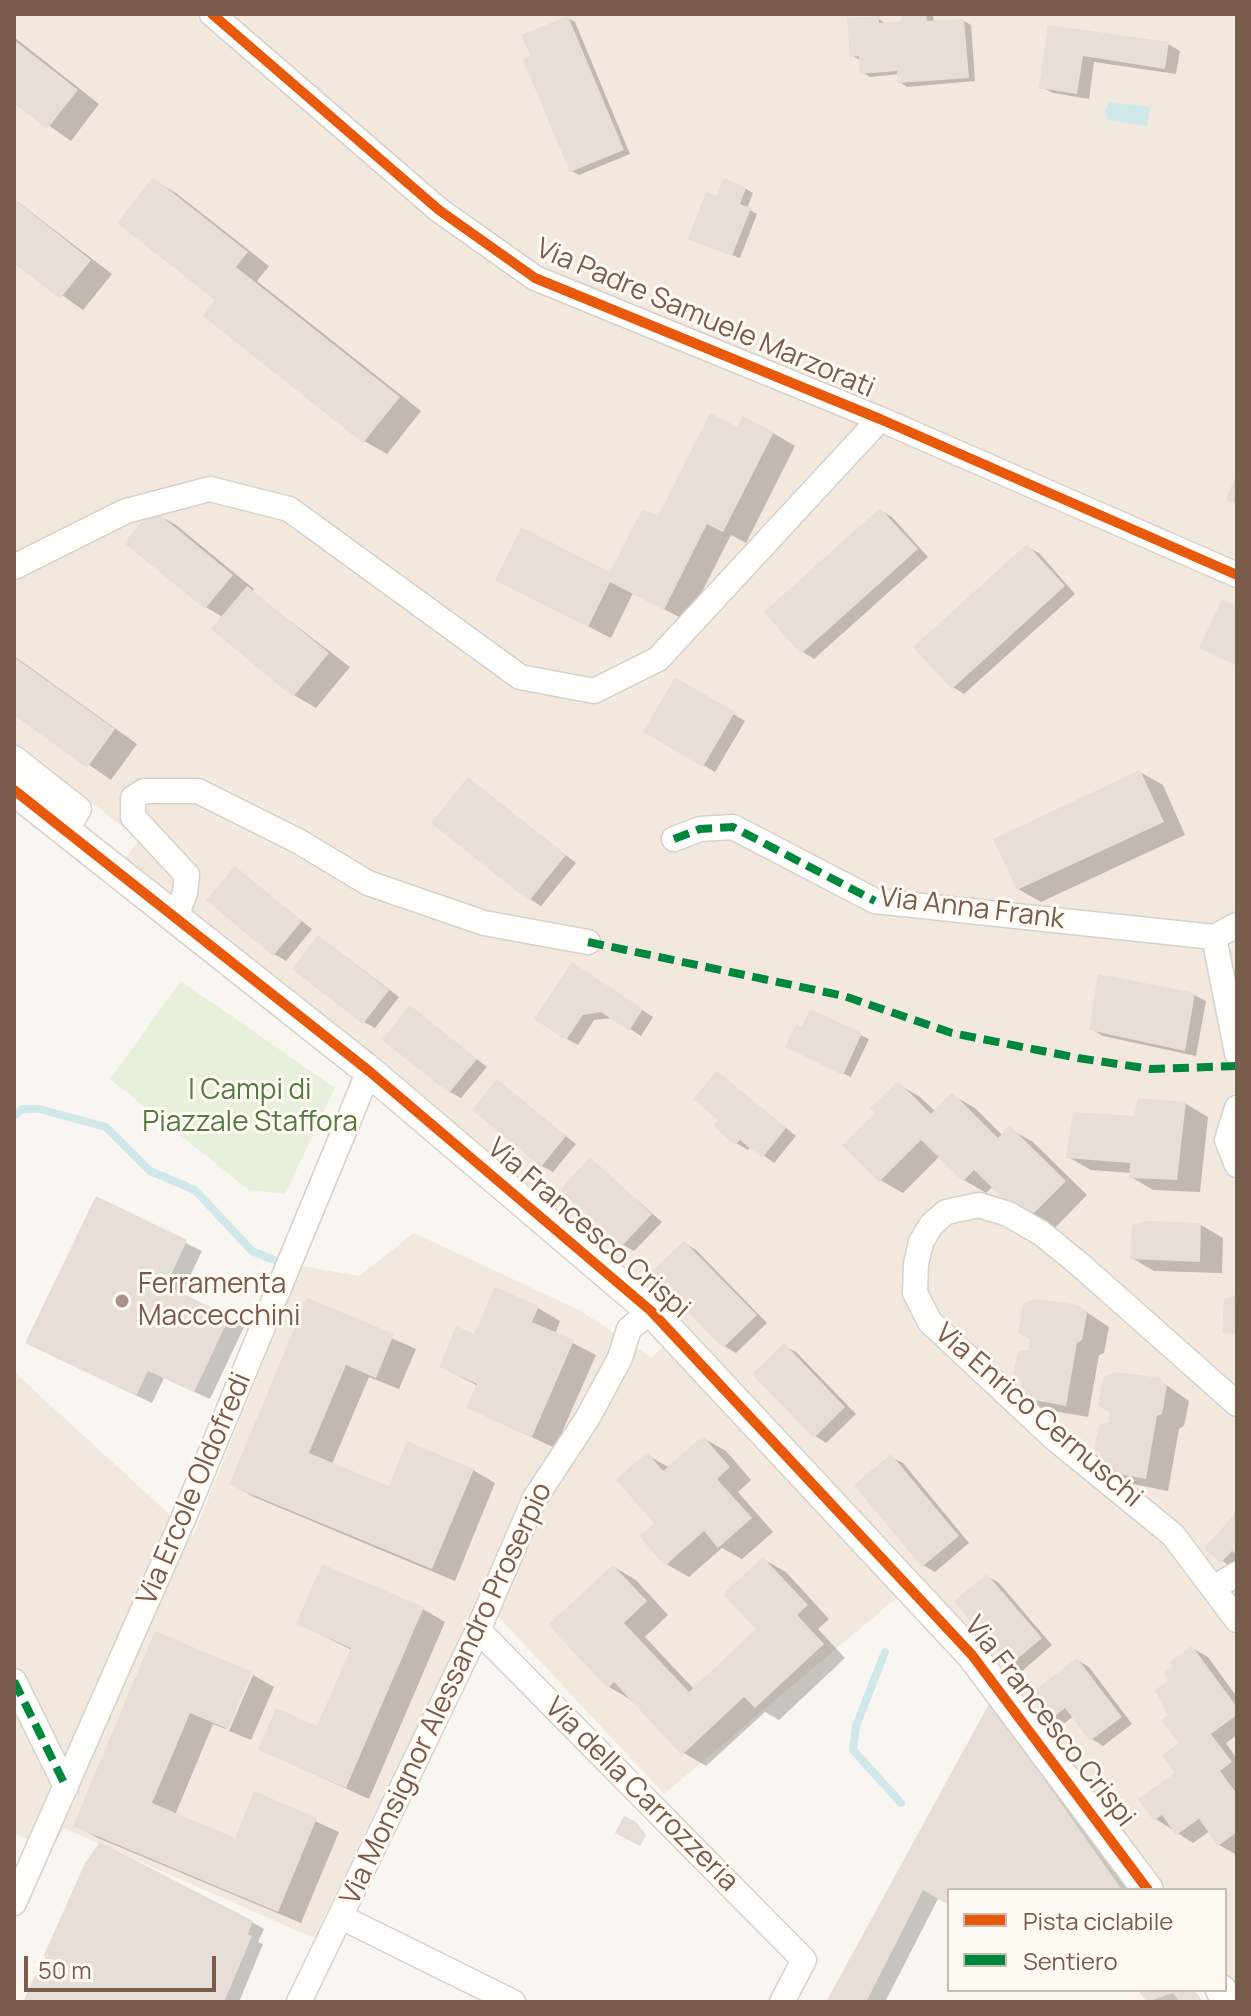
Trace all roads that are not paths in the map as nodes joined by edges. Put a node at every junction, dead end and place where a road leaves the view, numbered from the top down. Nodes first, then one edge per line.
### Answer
1 (212, 14) edge
2 (880, 419) junction
3 (14, 567) edge
4 (1237, 575) edge
5 (14, 758) edge
6 (14, 790) edge
7 (66, 831) junction
8 (674, 839) dead end
9 (176, 916) junction
10 (1237, 925) edge
11 (1214, 937) junction
12 (588, 942) dead end
13 (1237, 1053) edge
14 (369, 1071) junction
15 (1237, 1108) edge
16 (1237, 1165) edge
17 (651, 1311) junction
18 (1237, 1404) edge
19 (1237, 1574) edge
20 (1215, 1587) junction
21 (1237, 1620) edge
22 (478, 1630) junction
23 (14, 1681) edge
24 (66, 1787) junction
25 (1147, 1888) edge
26 (14, 1903) edge
27 (341, 1917) junction
28 (299, 2002) edge
29 (513, 2002) edge
30 (782, 2002) edge

1 - 2 street, Via Padre Samuele Marzorati
2 - 3 street
2 - 4 street, Via Padre Samuele Marzorati
5 - 7 street
6 - 7 street, Via Francesco Crispi
7 - 9 street, Via Francesco Crispi
8 - 11 street, Via Anna Frank
9 - 12 street
9 - 14 street, Via Francesco Crispi
10 - 11 street
11 - 13 street
14 - 17 street, Via Francesco Crispi
14 - 24 street, Via Ercole Oldofredi
15 - 16 street
17 - 22 street, Via Monsignor Alessandro Proserpio
17 - 25 street, Via Francesco Crispi
18 - 20 street, Via Enrico Cernuschi
19 - 20 street
20 - 21 street, Via Enrico Cernuschi
22 - 27 street, Via Monsignor Alessandro Proserpio
22 - 30 street, Via della Carrozzeria
23 - 24 street
24 - 26 street, Via Ercole Oldofredi
27 - 28 street, Via Monsignor Alessandro Proserpio
27 - 29 street

